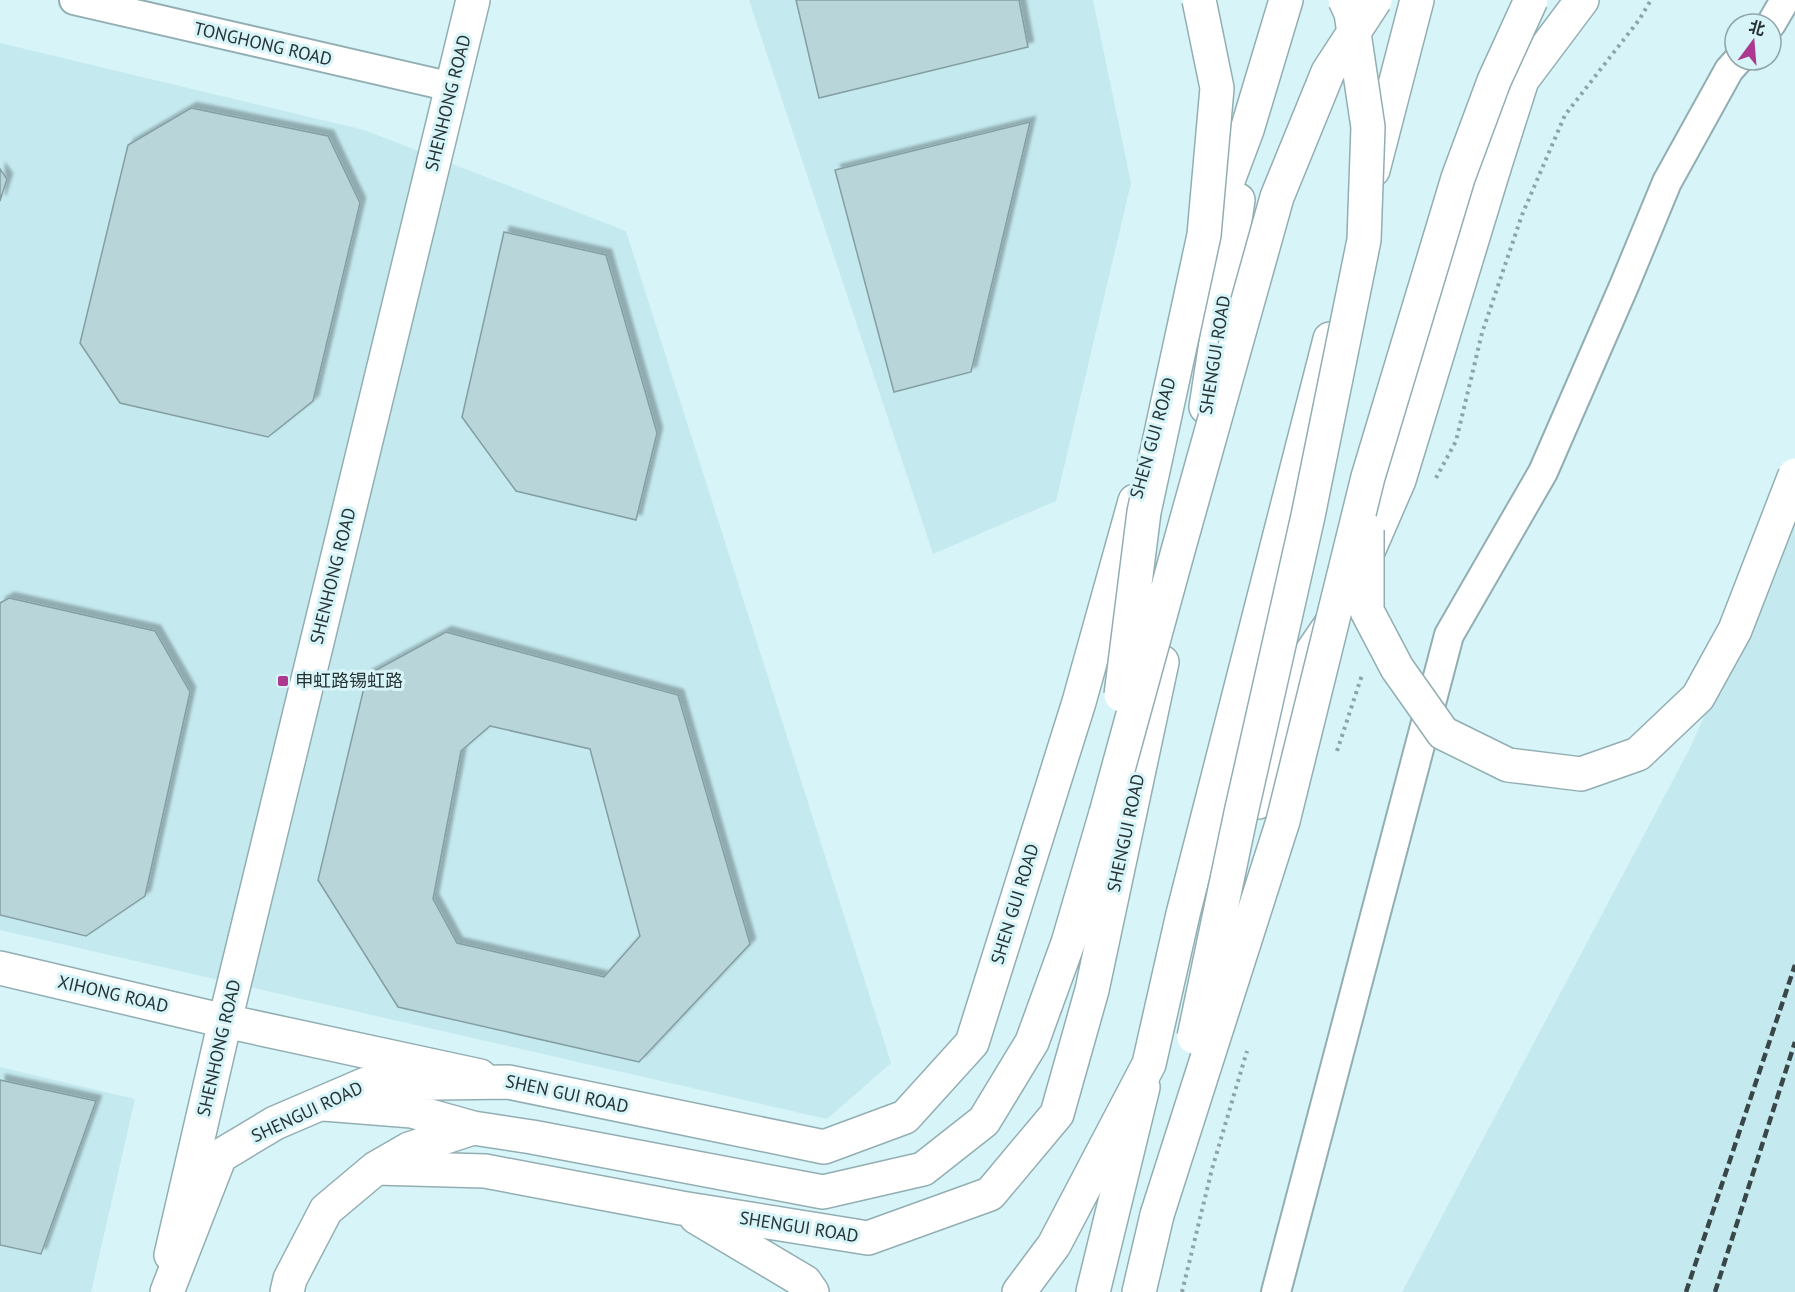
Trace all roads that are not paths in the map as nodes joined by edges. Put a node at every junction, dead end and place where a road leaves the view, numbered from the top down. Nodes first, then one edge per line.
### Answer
1 (74, 0) edge
2 (473, 0) edge
3 (1198, 0) edge
4 (1286, 0) edge
5 (1345, 0) edge
6 (1375, 0) edge
7 (1417, 0) edge
8 (1531, 0) edge
9 (1582, 0) edge
10 (1728, 72) edge
11 (452, 87) junction
12 (1246, 130) junction
13 (1795, 475) edge
14 (1368, 477) junction
15 (1292, 681) junction
16 (1210, 808) junction
17 (1106, 813) junction
18 (0, 968) edge
19 (225, 1021) junction
20 (1149, 1064) junction
21 (508, 1082) junction
22 (320, 1104) junction
23 (473, 1128) junction
24 (376, 1168) junction
25 (681, 1208) junction
26 (1157, 1215) junction
27 (162, 1292) edge
28 (167, 1292) edge
29 (287, 1292) edge
30 (812, 1292) edge
31 (1019, 1292) edge
32 (1093, 1292) edge
33 (1139, 1292) edge
34 (1276, 1292) edge

1 - 11 street, TONGHONG ROAD
2 - 11 main road, SHENHONG ROAD
3 - 17 main road, bridge
4 - 12 main road, SHEN GUI ROAD
5 - 26 main road, bridge
6 - 17 main road, bridge
7 - 16 main road
8 - 14 main road, bridge
9 - 15 main road
10 - 34 street
11 - 19 main road, SHENHONG ROAD
12 - 21 main road, SHEN GUI ROAD
12 - 25 main road, SHENGUI ROAD
13 - 14 main road, bridge
14 - 26 main road, bridge
15 - 16 main road
15 - 20 main road
16 - 20 main road
17 - 23 main road
18 - 19 main road, XIHONG ROAD
19 - 21 main road, SHEN GUI ROAD
19 - 27 main road, SHENHONG ROAD
20 - 31 main road
20 - 32 main road
21 - 22 main road, SHENGUI ROAD
22 - 23 main road
22 - 28 main road, SHENGUI ROAD
23 - 24 main road
24 - 25 main road, SHENGUI ROAD
24 - 29 main road
25 - 30 main road, SHENGUI ROAD
26 - 33 main road

